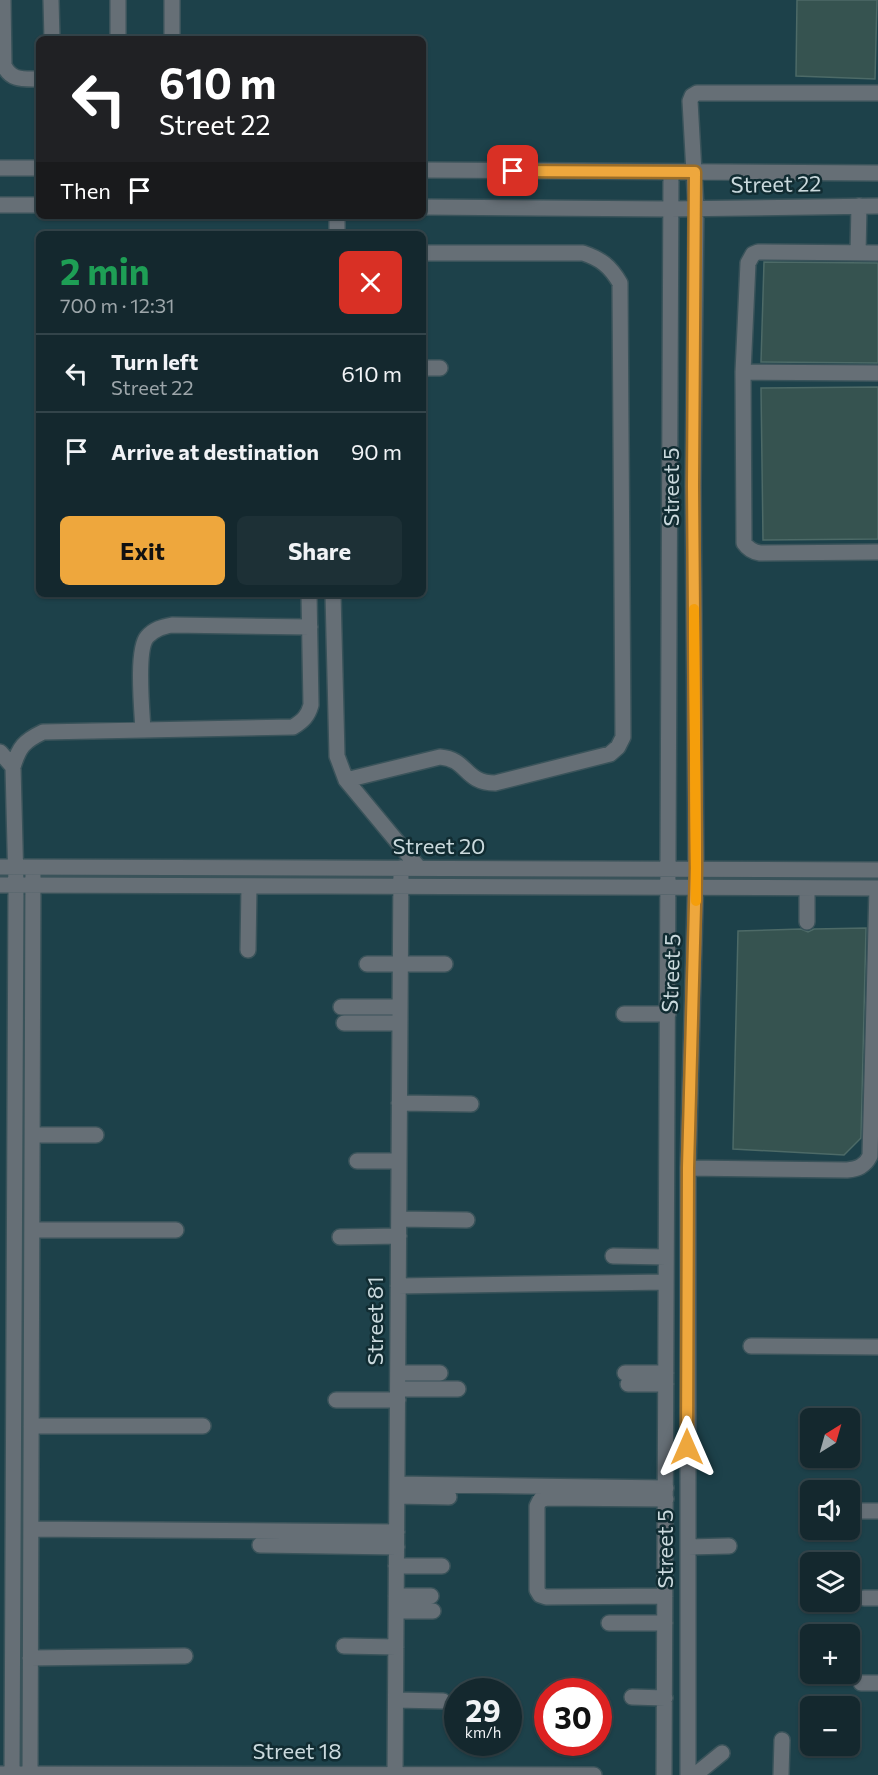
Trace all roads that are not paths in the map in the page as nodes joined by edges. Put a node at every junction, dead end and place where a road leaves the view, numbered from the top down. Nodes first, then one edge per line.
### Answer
1 (3, 0) edge
2 (51, 0) edge
3 (118, 0) edge
4 (172, 0) edge
5 (52, 36) edge
6 (118, 36) edge
7 (172, 36) edge
8 (36, 79) edge
9 (878, 93) edge
10 (0, 168) edge
11 (36, 168) edge
12 (426, 170) edge
13 (671, 172) junction
14 (695, 172) junction
15 (878, 173) edge
16 (0, 205) edge
17 (36, 205) edge
18 (859, 206) junction
19 (878, 206) edge
20 (426, 207) edge
21 (696, 208) junction
22 (670, 209) junction
23 (426, 253) edge
24 (858, 253) junction
25 (878, 253) edge
26 (426, 368) edge
27 (440, 368) dead end
28 (743, 372) junction
29 (878, 373) edge
30 (878, 552) edge
31 (309, 597) edge
32 (333, 597) edge
33 (310, 627) junction
34 (142, 730) junction
35 (0, 752) edge
36 (6, 767) edge
37 (346, 780) junction
38 (8, 867) edge
39 (33, 868) junction
40 (401, 868) junction
41 (418, 868) junction
42 (668, 868) junction
43 (696, 868) junction
44 (878, 870) edge
45 (8, 885) edge
46 (33, 885) junction
47 (249, 886) junction
48 (401, 886) junction
49 (668, 887) junction
50 (696, 888) junction
51 (807, 888) junction
52 (878, 888) edge
53 (807, 922) dead end
54 (248, 950) dead end
55 (367, 964) dead end
56 (400, 964) junction
57 (445, 964) dead end
58 (340, 1007) dead end
59 (400, 1007) junction
60 (624, 1014) dead end
61 (668, 1014) junction
62 (344, 1023) dead end
63 (400, 1023) junction
64 (8, 1043) edge
65 (399, 1103) junction
66 (471, 1104) dead end
67 (32, 1135) junction
68 (96, 1135) dead end
69 (7, 1147) edge
70 (357, 1161) dead end
71 (399, 1161) junction
72 (688, 1168) junction
73 (7, 1199) edge
74 (32, 1199) junction
75 (399, 1219) junction
76 (467, 1220) dead end
77 (32, 1230) junction
78 (176, 1230) dead end
79 (399, 1236) junction
80 (340, 1237) dead end
81 (613, 1257) dead end
82 (666, 1257) junction
83 (7, 1276) edge
84 (666, 1282) junction
85 (398, 1286) junction
86 (751, 1346) dead end
87 (878, 1347) edge
88 (440, 1373) dead end
89 (626, 1378) dead end
90 (666, 1379) junction
91 (398, 1387) junction
92 (458, 1389) dead end
93 (336, 1400) dead end
94 (31, 1426) junction
95 (203, 1426) dead end
96 (7, 1439) edge
97 (397, 1490) junction
98 (666, 1494) junction
99 (687, 1494) junction
100 (449, 1497) dead end
101 (7, 1503) edge
102 (860, 1511) edge
103 (878, 1511) edge
104 (31, 1529) junction
105 (397, 1539) junction
106 (260, 1545) dead end
107 (729, 1546) dead end
108 (688, 1547) junction
109 (396, 1566) junction
110 (442, 1566) dead end
111 (665, 1596) junction
112 (396, 1603) junction
113 (432, 1604) dead end
114 (6, 1610) edge
115 (609, 1623) dead end
116 (665, 1623) junction
117 (344, 1646) dead end
118 (396, 1647) junction
119 (185, 1656) dead end
120 (30, 1658) junction
121 (861, 1683) dead end
122 (878, 1683) edge
123 (632, 1697) dead end
124 (665, 1698) junction
125 (396, 1700) junction
126 (443, 1701) dead end
127 (782, 1740) dead end
128 (722, 1753) dead end
129 (8, 1774) edge
130 (30, 1774) edge
131 (395, 1774) edge
132 (594, 1775) edge
133 (664, 1775) edge
134 (688, 1775) edge
135 (695, 1775) edge
136 (781, 1775) edge

1 - 8 street
2 - 5 street
3 - 6 street
4 - 7 street
9 - 14 street, Street 5
10 - 11 street
12 - 13 street, Street 22
13 - 14 street, Street 22
13 - 22 street, Street 5
14 - 15 street, Street 22
14 - 21 street, Street 5
16 - 17 street
18 - 19 street, Street 22
18 - 21 street, Street 22
18 - 24 street
20 - 22 street, Street 22
21 - 22 street, Street 22
21 - 43 street, Street 5
22 - 42 street, Street 5
23 - 37 street
24 - 25 street
24 - 28 street
26 - 27 street
28 - 29 street
28 - 30 street
31 - 33 street
32 - 37 street
33 - 34 street
33 - 34 street
34 - 36 street
35 - 36 street
36 - 38 street
37 - 41 street
38 - 39 street, Street 20
38 - 45 street
39 - 40 street, Street 20
39 - 46 street
40 - 41 street, Street 20
40 - 48 street, Street 81
41 - 42 street, Street 20
42 - 43 street, Street 20
42 - 49 street, Street 5
43 - 44 street, Street 20
43 - 50 street, Street 5
45 - 46 street, Street 20
45 - 64 street
46 - 47 street, Street 20
46 - 67 street
47 - 48 street, Street 20
47 - 54 street
48 - 49 street, Street 20
48 - 56 street, Street 81
49 - 50 street, Street 20
49 - 61 street, Street 5
50 - 51 street, Street 20
50 - 72 street, Street 5
51 - 52 street, Street 20
51 - 53 street
52 - 72 street
55 - 56 street
56 - 57 street
56 - 59 street, Street 81
58 - 59 street
59 - 63 street, Street 81
60 - 61 street
61 - 82 street, Street 5
62 - 63 street
63 - 65 street, Street 81
64 - 69 street
65 - 66 street
65 - 71 street, Street 81
67 - 68 street
67 - 74 street
69 - 73 street
70 - 71 street
71 - 75 street, Street 81
72 - 99 street, Street 5
73 - 74 street
73 - 83 street
74 - 77 street
75 - 76 street
75 - 79 street, Street 81
77 - 78 street
77 - 94 street
79 - 80 street
79 - 85 street, Street 81
81 - 82 street
82 - 84 street, Street 5
83 - 96 street
84 - 85 street
84 - 90 street, Street 5
85 - 91 street, Street 81
86 - 87 street
88 - 91 street
89 - 90 street
90 - 98 street, Street 5
91 - 92 street
91 - 93 street
91 - 97 street, Street 81
94 - 95 street
94 - 104 street
96 - 101 street
97 - 98 street
97 - 100 street
97 - 105 street, Street 81
98 - 99 street
98 - 111 street, Street 5
98 - 111 street
99 - 108 street, Street 5
101 - 114 street
102 - 103 street
104 - 105 street
104 - 120 street
105 - 106 street
105 - 109 street, Street 81
107 - 108 street
108 - 134 street, Street 5
109 - 110 street
109 - 112 street, Street 81
111 - 116 street, Street 5
112 - 113 street
112 - 118 street, Street 81
114 - 129 street
115 - 116 street
116 - 124 street, Street 5
117 - 118 street
118 - 125 street, Street 81
119 - 120 street
120 - 130 street
121 - 122 street
123 - 124 street
124 - 133 street, Street 5
125 - 126 street
125 - 131 street, Street 81
127 - 136 street
128 - 135 street
129 - 130 street, Street 18
130 - 131 street, Street 18
131 - 132 street, Street 18

